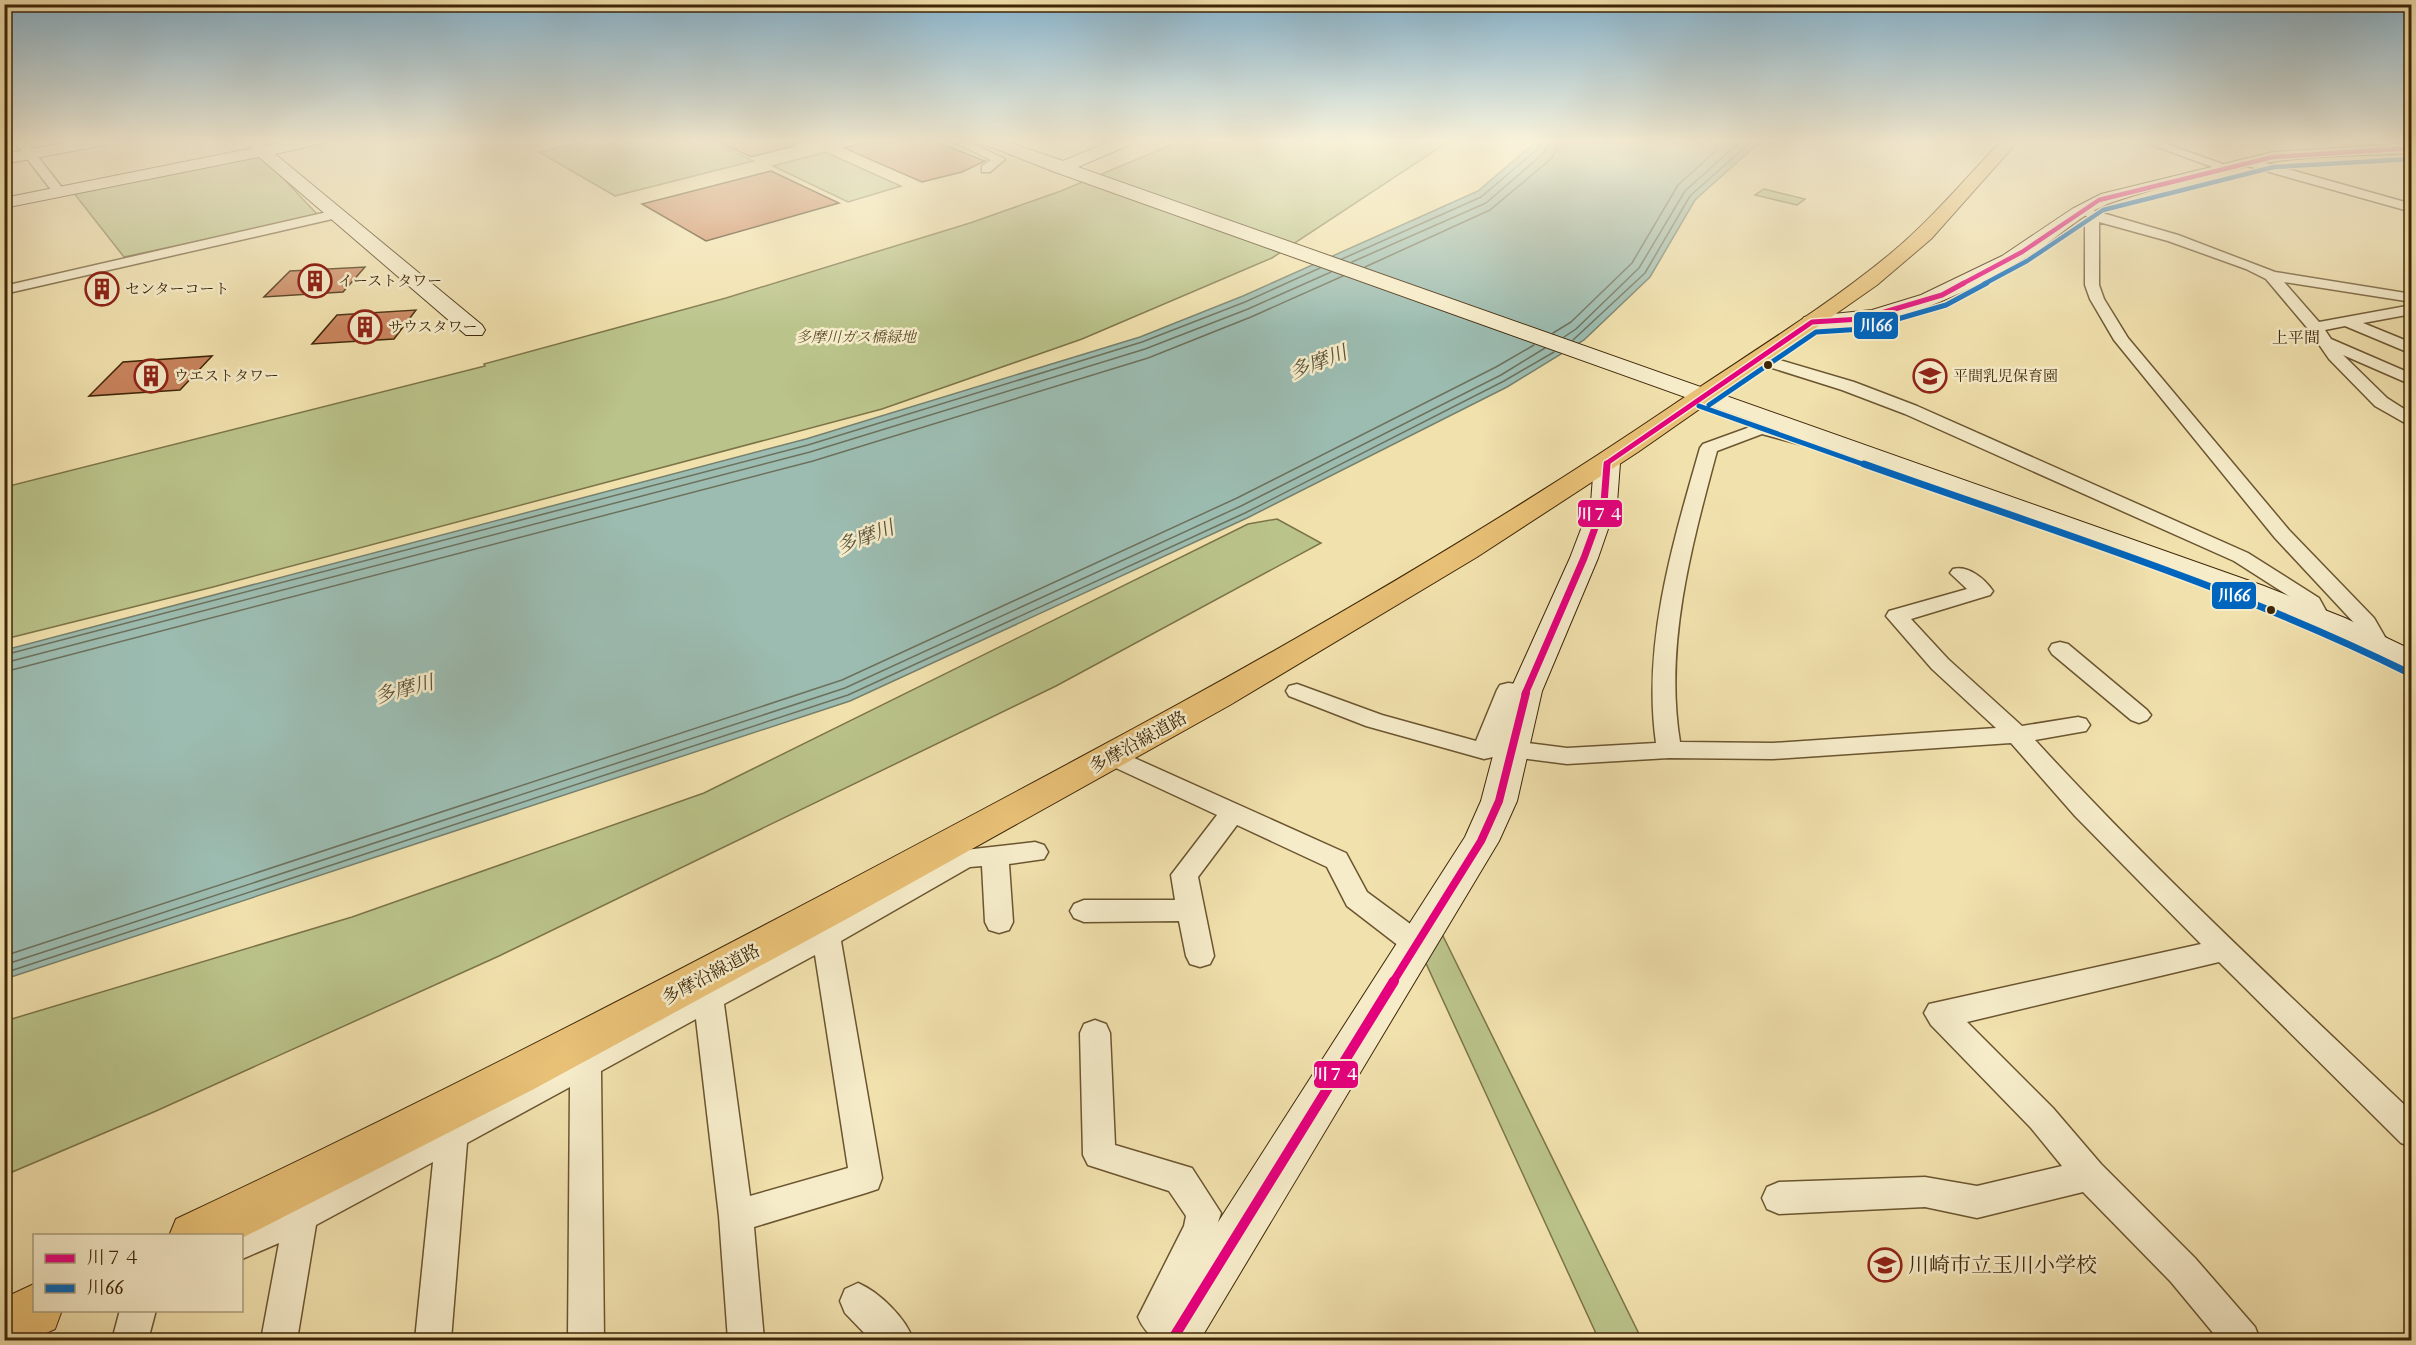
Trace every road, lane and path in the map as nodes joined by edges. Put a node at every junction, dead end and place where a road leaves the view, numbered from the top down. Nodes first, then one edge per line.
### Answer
1 (323, 203) edge
2 (1157, 203) edge
3 (1953, 203) edge
4 (2102, 203) edge
5 (2393, 203) edge
6 (2412, 208) edge
7 (336, 214) junction
8 (2090, 214) junction
9 (2271, 276) junction
10 (4, 290) edge
11 (2412, 298) edge
12 (2412, 309) edge
13 (2392, 313) junction
14 (2346, 321) junction
15 (2412, 321) edge
16 (1812, 322) junction
17 (2315, 327) junction
18 (474, 330) dead end
19 (2325, 341) junction
20 (2412, 349) edge
21 (1756, 358) junction
22 (2412, 380) edge
23 (1703, 396) junction
24 (2412, 423) edge
25 (1817, 436) junction
26 (1607, 463) junction
27 (1960, 573) dead end
28 (2319, 618) junction
29 (2378, 644) junction
30 (2060, 649) dead end
31 (2412, 663) edge
32 (1297, 691) dead end
33 (1526, 691) junction
34 (2139, 715) dead end
35 (2078, 725) dead end
36 (2016, 735) junction
37 (1512, 749) junction
38 (1670, 750) junction
39 (1112, 756) junction
40 (1233, 812) junction
41 (958, 851) junction
42 (1035, 852) dead end
43 (995, 856) junction
44 (1191, 910) junction
45 (1084, 911) dead end
46 (999, 922) dead end
47 (826, 936) junction
48 (1418, 945) junction
49 (2224, 950) junction
50 (1200, 956) dead end
51 (707, 989) junction
52 (1095, 1033) dead end
53 (586, 1063) junction
54 (452, 1134) junction
55 (2412, 1134) edge
56 (2089, 1174) junction
57 (1779, 1198) dead end
58 (301, 1215) junction
59 (736, 1216) junction
60 (199, 1234) edge
61 (243, 1243) edge
62 (858, 1301) dead end
63 (34, 1312) edge
64 (138, 1312) edge
65 (4, 1326) edge
66 (1175, 1336) edge
67 (130, 1341) edge
68 (279, 1341) edge
69 (434, 1341) edge
70 (586, 1341) edge
71 (746, 1341) edge
72 (895, 1341) edge
73 (2242, 1341) edge

1 - 7 street
2 - 23 street
3 - 16 main road, 多摩沿線道路
4 - 8 street
5 - 6 street
7 - 10 street
7 - 18 street
8 - 9 street
8 - 16 street
8 - 29 street
9 - 11 street
9 - 17 street
12 - 13 street
13 - 14 street
13 - 15 street
14 - 17 street
14 - 20 street
16 - 21 main road, 多摩沿線道路
17 - 19 street
19 - 22 street
19 - 24 street
21 - 23 main road, 多摩沿線道路
21 - 28 street
23 - 25 street
23 - 26 main road, 多摩沿線道路
25 - 28 street
25 - 38 street
26 - 33 street
26 - 39 main road, 多摩沿線道路
27 - 36 street
28 - 29 street
29 - 31 street
30 - 34 street
32 - 33 street
33 - 37 street
35 - 36 street
36 - 38 street
36 - 49 street
37 - 38 street
37 - 48 street
39 - 40 street
39 - 41 main road, 多摩沿線道路
40 - 44 street
40 - 48 street
41 - 43 street
41 - 47 street
41 - 51 main road, 多摩沿線道路
42 - 43 street
43 - 46 street
44 - 45 street
44 - 50 street
47 - 51 street
47 - 59 street
48 - 66 street
49 - 55 street
49 - 56 street
51 - 53 street
51 - 59 street
51 - 60 main road, 多摩沿線道路
52 - 66 street
53 - 54 street
53 - 70 street
54 - 58 street
54 - 69 street
56 - 57 street
56 - 73 street
58 - 61 street
58 - 68 street
59 - 71 street
62 - 72 street
63 - 65 main road
64 - 67 street

